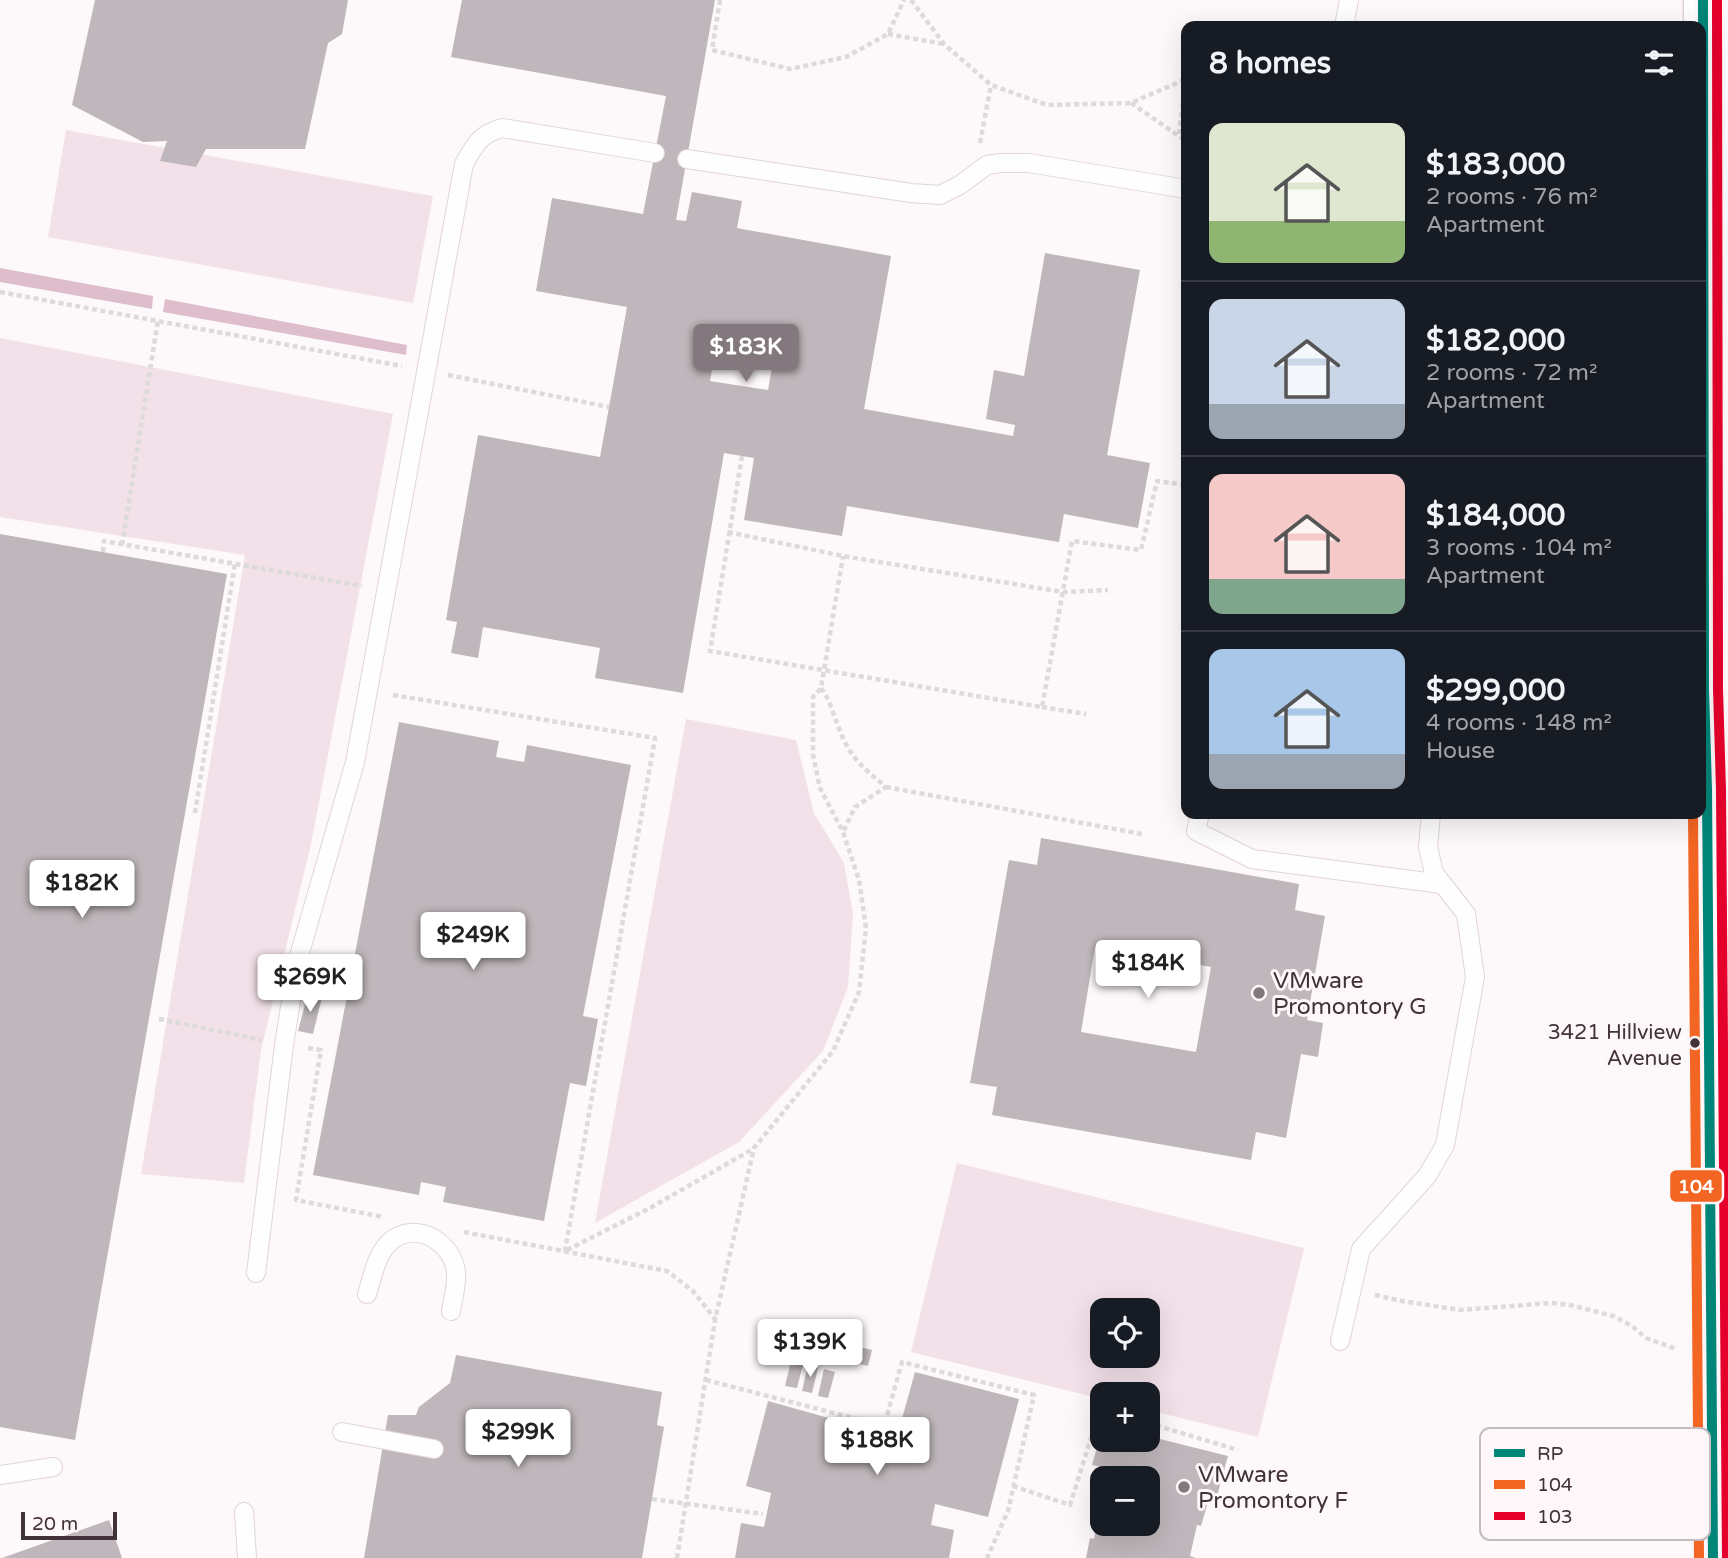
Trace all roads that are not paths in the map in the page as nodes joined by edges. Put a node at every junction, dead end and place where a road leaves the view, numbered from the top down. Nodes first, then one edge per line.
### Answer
1 (1349, 0) edge
2 (1703, 0) edge
3 (1345, 21) edge
4 (1703, 21) edge
5 (655, 153) dead end
6 (687, 159) dead end
7 (1181, 188) edge
8 (1431, 819) edge
9 (1704, 819) edge
10 (1198, 822) edge
11 (1442, 884) junction
12 (256, 1273) dead end
13 (367, 1294) dead end
14 (452, 1311) dead end
15 (1340, 1341) dead end
16 (1705, 1354) edge
17 (1708, 1428) edge
18 (342, 1433) dead end
19 (434, 1450) dead end
20 (53, 1466) dead end
21 (0, 1475) edge
22 (1710, 1482) edge
23 (244, 1512) dead end
24 (247, 1558) edge
25 (1713, 1558) edge

1 - 3 lane
2 - 4 street
5 - 12 lane
6 - 7 lane
8 - 11 lane
9 - 16 street
10 - 11 lane
11 - 15 lane
13 - 14 lane
16 - 17 street
18 - 19 lane
20 - 21 lane
22 - 25 street
23 - 24 lane

